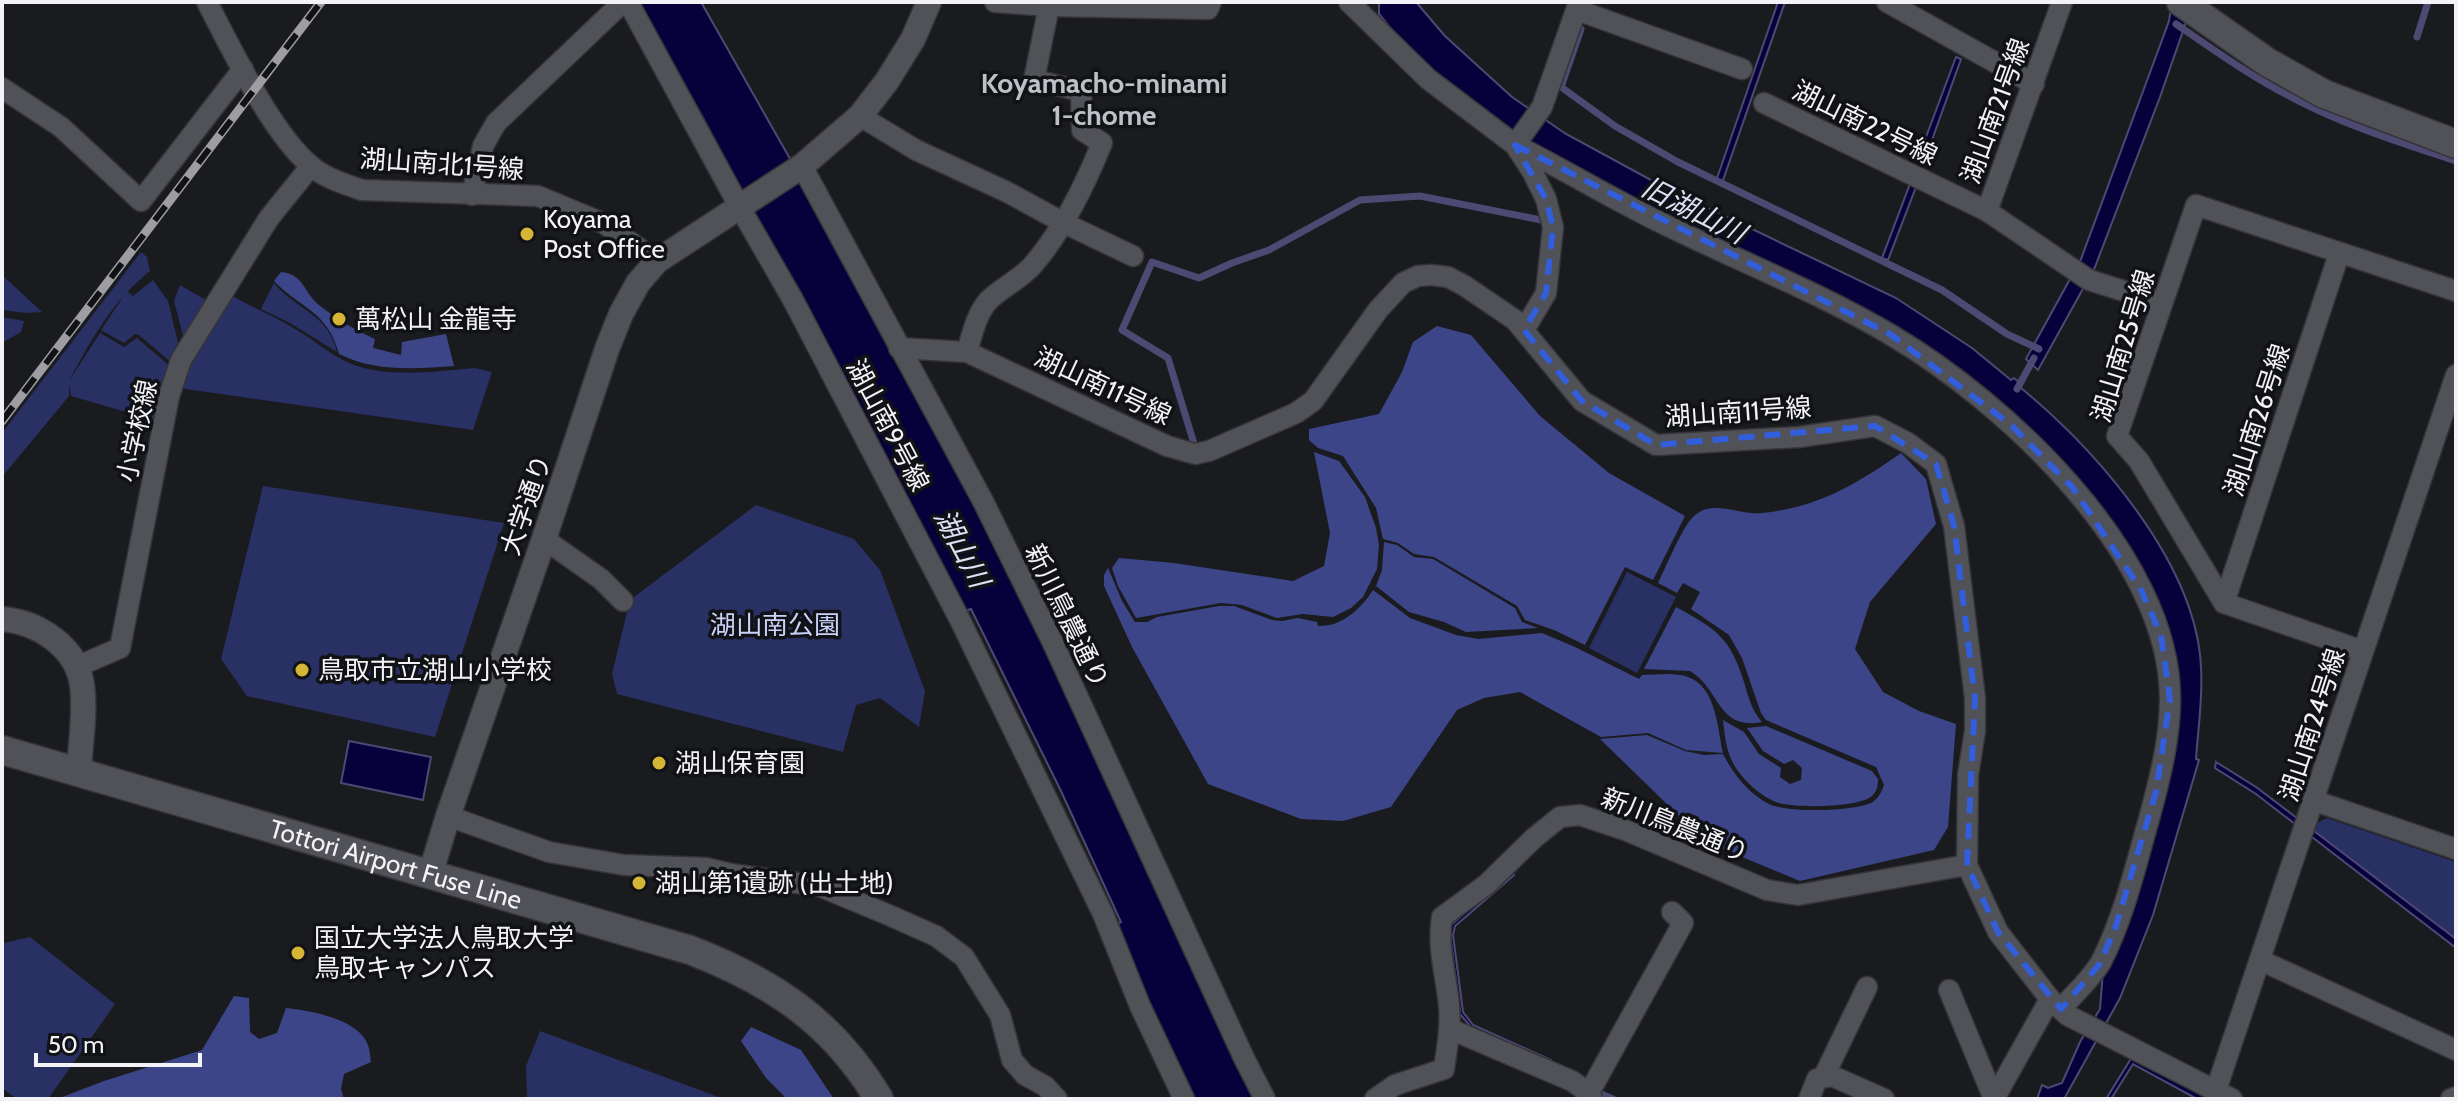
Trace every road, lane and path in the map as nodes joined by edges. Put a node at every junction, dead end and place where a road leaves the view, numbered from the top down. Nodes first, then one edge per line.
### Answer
1 (207, 2) edge
2 (626, 2) edge
3 (929, 2) edge
4 (995, 2) edge
5 (1211, 2) edge
6 (1887, 2) edge
7 (2062, 2) edge
8 (1355, 5) edge
9 (2190, 5) edge
10 (1049, 6) junction
11 (1578, 6) edge
12 (243, 69) junction
13 (1742, 69) dead end
14 (2034, 84) junction
15 (2, 88) edge
16 (1764, 103) dead end
17 (860, 116) junction
18 (1518, 142) junction
19 (2456, 144) edge
20 (311, 166) junction
21 (800, 167) junction
22 (472, 195) junction
23 (742, 205) junction
24 (1987, 211) junction
25 (1064, 223) junction
26 (2339, 254) junction
27 (1133, 256) dead end
28 (657, 261) junction
29 (2456, 291) edge
30 (2162, 303) junction
31 (1524, 330) junction
32 (899, 348) junction
33 (967, 352) junction
34 (2456, 375) edge
35 (544, 539) junction
36 (623, 601) dead end
37 (2224, 603) junction
38 (2, 619) edge
39 (2363, 651) junction
40 (76, 667) junction
41 (2, 750) edge
42 (79, 772) junction
43 (2315, 801) junction
44 (448, 816) junction
45 (2456, 849) edge
46 (1967, 865) junction
47 (430, 875) junction
48 (1672, 912) dead end
49 (2262, 961) junction
50 (1867, 987) dead end
51 (1949, 990) dead end
52 (2059, 1008) junction
53 (1450, 1029) junction
54 (2456, 1050) edge
55 (1824, 1076) junction
56 (2224, 1094) edge
57 (1590, 1096) edge
58 (879, 1099) edge
59 (1057, 1099) edge
60 (1184, 1099) edge
61 (1265, 1099) edge
62 (1375, 1099) edge
63 (1809, 1099) edge
64 (1884, 1099) edge
65 (1994, 1099) edge

1 - 12 street, 湖山南北1号線
2 - 22 street
2 - 23 street, 湖山南9号線
3 - 17 street
4 - 10 street
5 - 10 street
6 - 14 street
7 - 14 street, 湖山南21号線
8 - 18 street
9 - 19 main road
10 - 25 street
11 - 13 street
11 - 18 street
12 - 15 street
12 - 20 street, 湖山南北1号線
14 - 24 street, 湖山南21号線
16 - 24 street, 湖山南22号線
17 - 21 street
17 - 25 street
18 - 31 street
18 - 52 street
20 - 22 street, 湖山南北1号線
20 - 40 street, 小学校線
21 - 23 street, 大学通り
21 - 32 street, 新川鳥農通り
22 - 28 street, 湖山南北1号線
23 - 28 street, 大学通り
23 - 60 street, 湖山南9号線
24 - 30 street, 湖山南21号線
25 - 27 street
25 - 33 street
26 - 29 street, 湖山南25号線
26 - 30 street, 湖山南25号線
26 - 37 street, 湖山南26号線
28 - 35 street, 大学通り
30 - 37 street, 湖山南25号線
31 - 33 street, 湖山南11号線
31 - 46 street, 湖山南11号線
32 - 33 street, 湖山南11号線
32 - 61 street, 新川鳥農通り
34 - 39 street, 湖山南24号線
35 - 36 street
35 - 44 street, 大学通り
37 - 39 street
38 - 40 street
39 - 43 street, 湖山南24号線
40 - 42 street
41 - 42 main road, Tottori Airport Fuse Line
42 - 47 main road, Tottori Airport Fuse Line
43 - 45 street
43 - 49 street, 湖山南24号線
44 - 47 street, 大学通り
44 - 59 street
46 - 52 street
46 - 53 street, 新川鳥農通り
47 - 58 main road, Tottori Airport Fuse Line
48 - 57 street
49 - 54 street
49 - 56 street, 湖山南24号線
50 - 55 street
51 - 65 street
52 - 56 street
52 - 65 street
53 - 57 street
53 - 62 street, 新川鳥農通り
55 - 63 street
55 - 64 street

